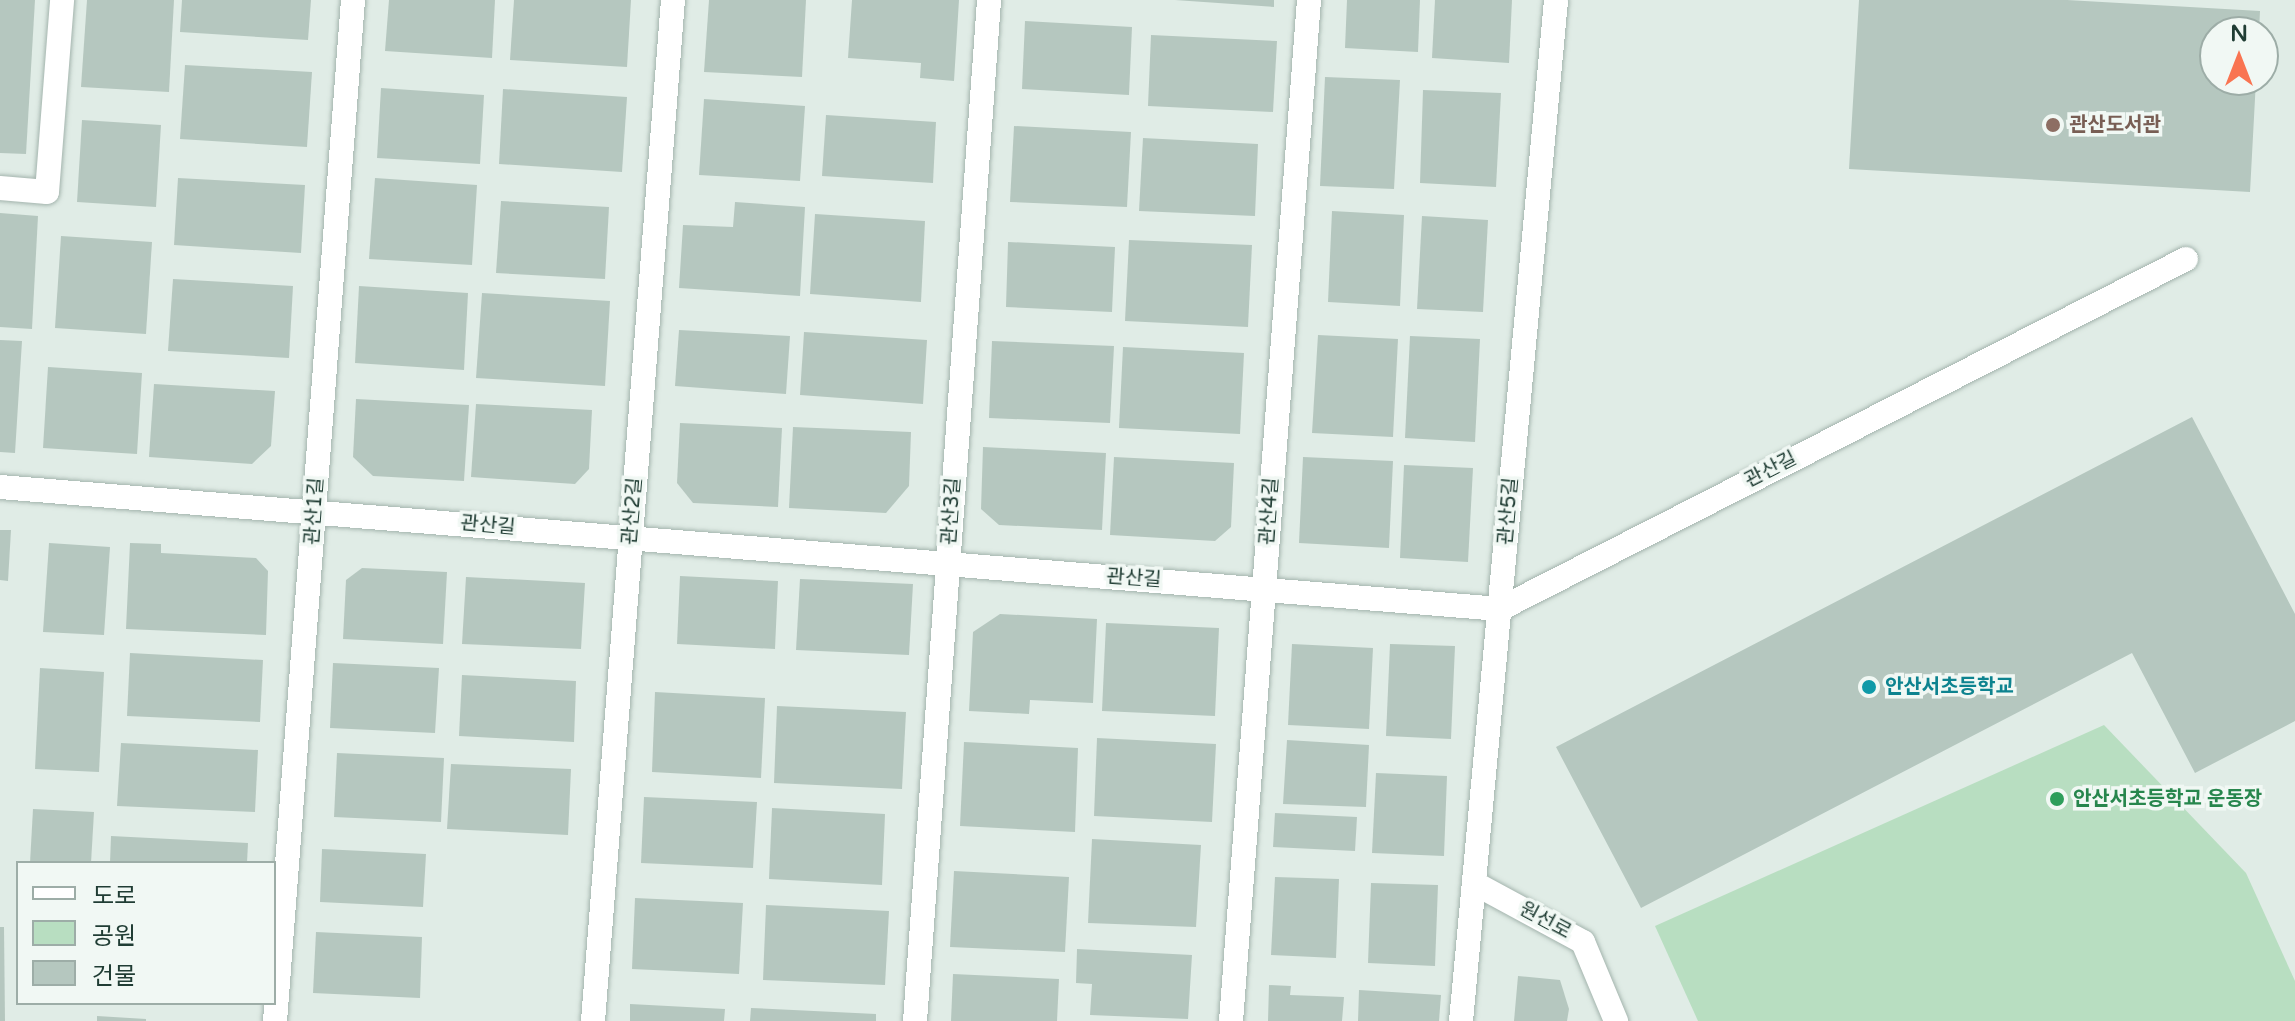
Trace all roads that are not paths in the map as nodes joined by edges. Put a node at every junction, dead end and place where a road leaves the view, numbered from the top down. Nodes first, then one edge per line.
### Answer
1 (62, 0) edge
2 (353, 0) edge
3 (673, 0) edge
4 (989, 0) edge
5 (1309, 0) edge
6 (1556, 0) edge
7 (0, 188) edge
8 (2186, 259) dead end
9 (0, 487) edge
10 (315, 512) junction
11 (631, 538) junction
12 (948, 564) junction
13 (1264, 589) junction
14 (1500, 609) junction
15 (1474, 883) junction
16 (275, 1021) edge
17 (593, 1021) edge
18 (915, 1021) edge
19 (1231, 1021) edge
20 (1461, 1021) edge
21 (1616, 1021) edge

1 - 7 street
2 - 10 street, 관산1길
3 - 11 street, 관산2길
4 - 12 street, 관산3길
5 - 13 street, 관산4길
6 - 14 street, 관산5길
8 - 14 street, 관산길
9 - 10 street, 관산길
10 - 11 street, 관산길
10 - 16 street, 관산1길
11 - 12 street, 관산길
11 - 17 street, 관산2길
12 - 13 street, 관산길
12 - 18 street, 관산3길
13 - 14 street, 관산길
13 - 19 street, 관산4길
14 - 15 street, 관산5길
15 - 20 street, 관산5길
15 - 21 street, 원선로

